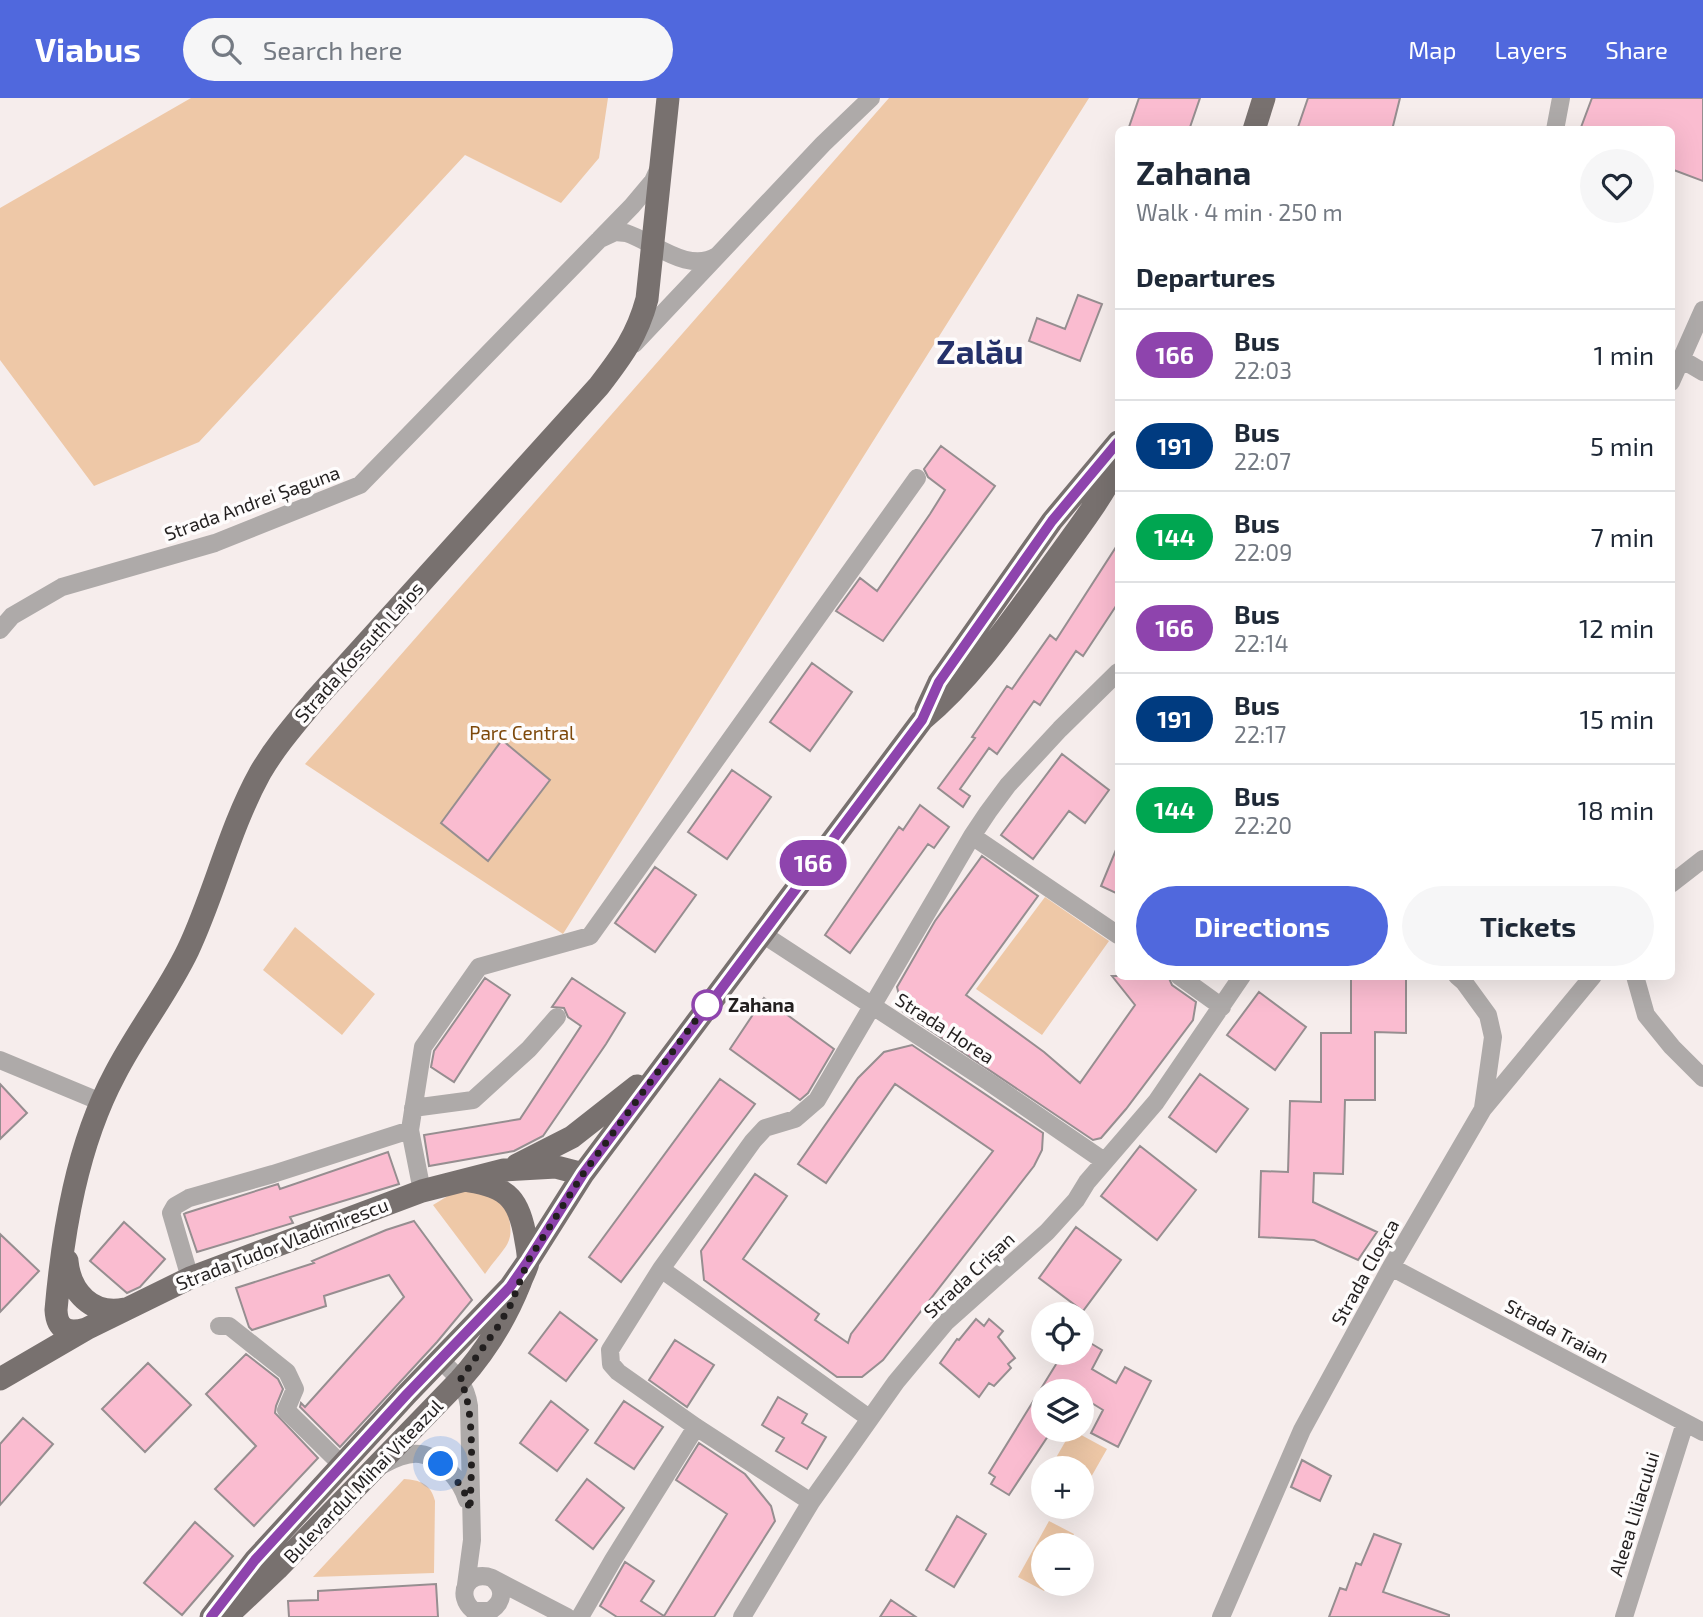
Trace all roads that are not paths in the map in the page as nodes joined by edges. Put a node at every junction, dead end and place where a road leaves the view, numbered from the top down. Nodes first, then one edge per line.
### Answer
1 (668, 98) edge
2 (872, 98) edge
3 (1265, 98) edge
4 (1561, 98) edge
5 (1255, 126) edge
6 (1556, 126) edge
7 (660, 164) junction
8 (600, 239) junction
9 (652, 244) junction
10 (719, 255) junction
11 (1703, 310) edge
12 (1682, 359) junction
13 (618, 362) junction
14 (1703, 372) edge
15 (1675, 374) edge
16 (1115, 446) edge
17 (1115, 471) edge
18 (917, 478) dead end
19 (6, 616) edge
20 (0, 630) edge
21 (1115, 675) edge
22 (922, 720) junction
23 (972, 836) junction
24 (1703, 859) edge
25 (1675, 881) edge
26 (1115, 932) edge
27 (761, 933) junction
28 (1185, 980) edge
29 (1239, 980) edge
30 (1462, 980) edge
31 (1590, 980) edge
32 (1635, 980) edge
33 (873, 1005) junction
34 (1222, 1007) junction
35 (557, 1017) dead end
36 (674, 1049) junction
37 (0, 1060) edge
38 (1703, 1078) edge
39 (101, 1102) junction
40 (413, 1108) junction
41 (1483, 1109) junction
42 (410, 1130) junction
43 (1104, 1161) junction
44 (505, 1170) junction
45 (583, 1174) junction
46 (464, 1180) junction
47 (422, 1191) junction
48 (66, 1234) junction
49 (528, 1261) junction
50 (1391, 1267) junction
51 (661, 1269) junction
52 (190, 1278) junction
53 (58, 1292) junction
54 (125, 1309) junction
55 (219, 1326) dead end
56 (86, 1329) junction
57 (440, 1361) junction
58 (20, 1366) junction
59 (0, 1379) edge
60 (460, 1380) junction
61 (869, 1418) junction
62 (1685, 1423) junction
63 (696, 1427) junction
64 (1703, 1432) edge
65 (342, 1465) junction
66 (371, 1472) junction
67 (811, 1502) junction
68 (470, 1510) junction
69 (472, 1540) junction
70 (489, 1577) junction
71 (533, 1599) junction
72 (466, 1602) edge
73 (486, 1614) edge
74 (211, 1617) edge
75 (226, 1617) edge
76 (567, 1617) edge
77 (580, 1617) edge
78 (742, 1617) edge
79 (1221, 1617) edge
80 (1625, 1617) edge

1 - 7 main road, Strada Kossuth Lajos
2 - 10 street
3 - 5 main road
4 - 6 street
7 - 8 street, Strada Andrei Șaguna
7 - 9 main road, Strada Kossuth Lajos
8 - 9 street
8 - 19 street, Strada Andrei Șaguna
9 - 10 street
9 - 13 main road, Strada Kossuth Lajos
10 - 13 street
11 - 12 street
12 - 14 street
12 - 15 street
13 - 39 main road, Strada Kossuth Lajos
16 - 22 main road, Bulevardul Mihai Viteazul
17 - 22 main road, Bulevardul Mihai Viteazul
18 - 40 street
19 - 20 street, Strada Andrei Șaguna
21 - 23 street
22 - 27 main road, Bulevardul Mihai Viteazul
23 - 26 street
23 - 33 street
24 - 25 street
27 - 33 street, Strada Horea
27 - 36 main road, Bulevardul Mihai Viteazul
28 - 34 street
29 - 34 street, Strada Crișan
30 - 41 street
31 - 41 street, Strada Cloșca
32 - 38 street
33 - 43 street, Strada Horea
33 - 51 street
34 - 43 street, Strada Crișan
35 - 40 street
36 - 44 main road
36 - 45 main road, Bulevardul Mihai Viteazul
37 - 39 street
39 - 48 main road, Strada Kossuth Lajos
40 - 42 street
41 - 50 street, Strada Cloșca
42 - 47 street
42 - 52 street
43 - 61 street, Strada Crișan
44 - 45 main road, Strada Tudor Vladimirescu
44 - 46 main road, Strada Tudor Vladimirescu
45 - 49 main road, Bulevardul Mihai Viteazul
46 - 47 main road, Strada Tudor Vladimirescu
46 - 49 main road
47 - 52 main road, Strada Tudor Vladimirescu
48 - 53 main road, Strada Kossuth Lajos
48 - 54 main road, Strada Kossuth Lajos
49 - 57 main road, Bulevardul Mihai Viteazul
49 - 60 main road, Bulevardul Mihai Viteazul
50 - 62 street, Strada Traian
50 - 79 street, Strada Cloșca
51 - 61 street
51 - 63 street
52 - 54 main road, Strada Tudor Vladimirescu
53 - 56 main road, Strada Kossuth Lajos
53 - 58 main road, Strada Kossuth Lajos
54 - 56 main road, Strada Tudor Vladimirescu
55 - 65 street
56 - 58 main road, Strada Tudor Vladimirescu
57 - 60 street
57 - 65 main road, Bulevardul Mihai Viteazul
58 - 59 main road, Strada Tudor Vladimirescu
60 - 66 main road, Bulevardul Mihai Viteazul
60 - 68 street
61 - 67 street, Strada Crișan
62 - 64 street, Strada Traian
62 - 80 street, Aleea Liliacului
63 - 67 street
63 - 77 street
65 - 74 main road, Bulevardul Mihai Viteazul
66 - 68 street
66 - 75 main road, Bulevardul Mihai Viteazul
67 - 78 street, Strada Crișan
68 - 69 street
69 - 70 street
69 - 72 street
70 - 71 street
70 - 72 street
70 - 73 street
71 - 73 street
71 - 76 street
72 - 73 street

